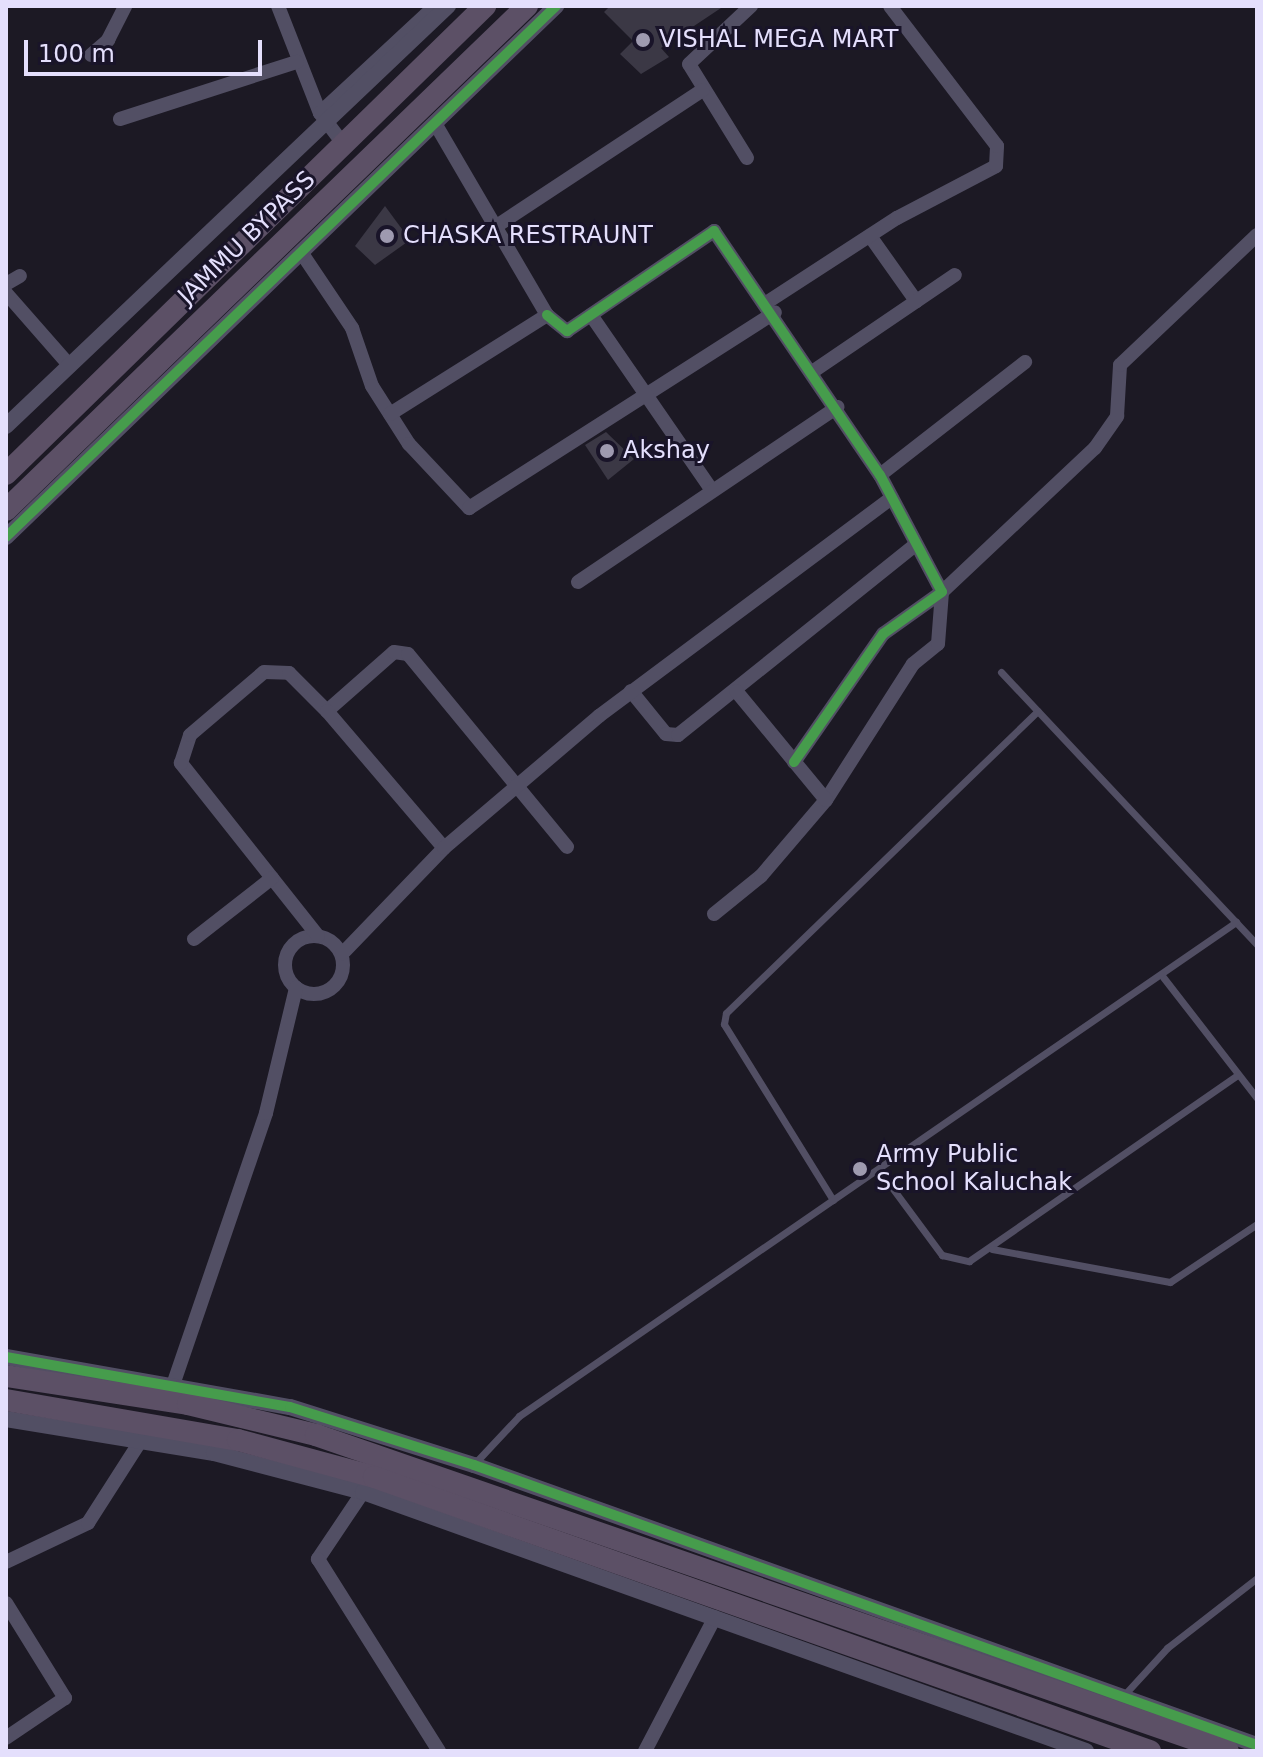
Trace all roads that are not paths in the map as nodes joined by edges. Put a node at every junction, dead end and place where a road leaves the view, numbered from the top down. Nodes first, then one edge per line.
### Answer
1 (125, 6) edge
2 (278, 6) edge
3 (411, 6) edge
4 (435, 6) edge
5 (448, 6) edge
6 (485, 6) edge
7 (527, 6) edge
8 (556, 6) edge
9 (751, 6) edge
10 (890, 6) edge
11 (423, 19) junction
12 (91, 55) dead end
13 (297, 62) junction
14 (703, 90) junction
15 (324, 118) junction
16 (120, 119) dead end
17 (435, 123) junction
18 (343, 143) junction
19 (747, 158) dead end
20 (495, 227) junction
21 (1257, 235) edge
22 (870, 236) junction
23 (301, 252) junction
24 (955, 275) dead end
25 (20, 276) dead end
26 (6, 284) edge
27 (6, 293) edge
28 (916, 301) junction
29 (772, 307) junction
30 (547, 315) junction
31 (591, 315) junction
32 (1025, 362) dead end
33 (70, 366) junction
34 (815, 370) junction
35 (645, 394) junction
36 (837, 407) junction
37 (390, 414) junction
38 (6, 426) edge
39 (6, 474) edge
40 (880, 475) junction
41 (711, 489) junction
42 (892, 498) junction
43 (6, 510) edge
44 (6, 537) edge
45 (916, 544) junction
46 (578, 582) dead end
47 (942, 592) junction
48 (1001, 672) dead end
49 (631, 691) junction
50 (736, 691) junction
51 (327, 711) junction
52 (1038, 711) junction
53 (794, 762) junction
54 (518, 783) junction
55 (826, 800) junction
56 (567, 847) dead end
57 (444, 848) junction
58 (272, 878) junction
59 (714, 914) dead end
60 (1236, 922) junction
61 (318, 936) junction
62 (194, 939) dead end
63 (1257, 945) edge
64 (342, 954) junction
65 (1163, 977) junction
66 (296, 988) junction
67 (1236, 1076) junction
68 (1257, 1098) edge
69 (879, 1170) junction
70 (833, 1200) junction
71 (1257, 1224) edge
72 (992, 1249) junction
73 (6, 1357) edge
74 (6, 1376) edge
75 (174, 1382) junction
76 (6, 1400) edge
77 (6, 1419) edge
78 (141, 1440) junction
79 (474, 1465) junction
80 (363, 1492) junction
81 (6, 1562) edge
82 (1257, 1578) edge
83 (6, 1603) edge
84 (715, 1617) junction
85 (1116, 1704) junction
86 (6, 1738) edge
87 (1257, 1745) edge
88 (652, 1749) edge
89 (439, 1751) edge
90 (1086, 1751) edge
91 (1150, 1751) edge
92 (1228, 1751) edge

1 - 12 street
2 - 13 street
3 - 11 street
4 - 11 street
5 - 15 street
6 - 18 highway, JAMMU BYPASS
7 - 43 highway, JAMMU BYPASS
8 - 17 street
9 - 14 street
10 - 22 street
11 - 15 street
13 - 15 street
13 - 16 street
14 - 19 street
14 - 20 street
15 - 18 street
15 - 33 street
17 - 20 street
17 - 23 street
18 - 39 highway, JAMMU BYPASS
20 - 30 street
21 - 47 street
22 - 28 street
22 - 29 street
23 - 37 street
23 - 44 street
24 - 28 street
25 - 26 street
27 - 33 street
28 - 34 street
29 - 31 street
29 - 34 street
29 - 35 street
30 - 31 street
30 - 37 street
31 - 35 street
32 - 40 street
33 - 38 street
34 - 36 street
35 - 37 street
35 - 41 street
36 - 40 street
36 - 41 street
40 - 42 street
41 - 46 street
42 - 45 street
42 - 49 street
45 - 47 street
45 - 50 street
47 - 53 street
47 - 55 street
48 - 52 lane
49 - 50 street
49 - 54 street
50 - 53 street
51 - 54 street
51 - 57 street
51 - 58 street
52 - 60 lane
52 - 70 lane
53 - 55 street
54 - 56 street
54 - 57 street
55 - 59 street
57 - 64 street
58 - 61 street
58 - 62 street
60 - 63 lane
60 - 65 lane
61 - 64 street
61 - 66 street
64 - 66 street
65 - 67 lane
65 - 69 lane
66 - 75 street
67 - 68 lane
67 - 72 lane
69 - 70 lane
69 - 72 lane
70 - 79 lane
71 - 72 lane
73 - 75 street
74 - 85 highway
75 - 79 street
76 - 91 highway
77 - 78 street
78 - 80 street
78 - 81 street
79 - 85 street
80 - 84 street
80 - 89 street
82 - 85 lane
83 - 86 street
84 - 88 street
84 - 90 street
85 - 87 street
85 - 92 highway

